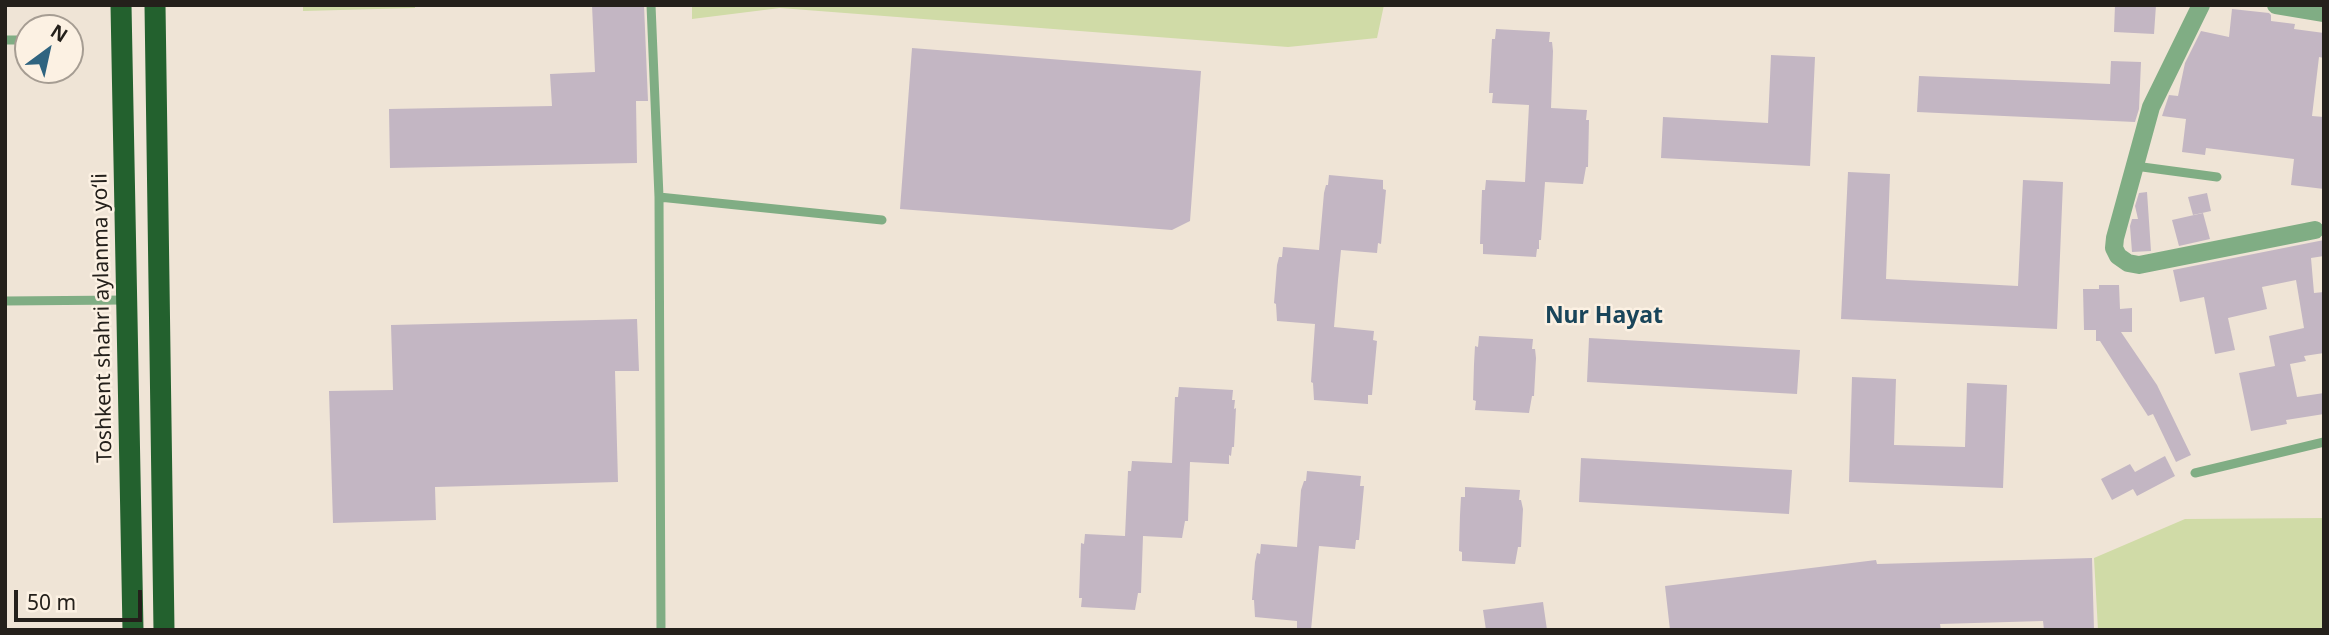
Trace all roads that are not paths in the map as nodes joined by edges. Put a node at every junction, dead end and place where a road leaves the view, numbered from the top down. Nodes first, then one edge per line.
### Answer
1 (121, 5) edge
2 (155, 5) edge
3 (651, 5) edge
4 (2201, 5) edge
5 (2276, 5) edge
6 (2324, 13) edge
7 (2135, 166) junction
8 (2217, 177) dead end
9 (659, 197) junction
10 (882, 220) dead end
11 (2315, 230) dead end
12 (127, 300) junction
13 (5, 301) edge
14 (2324, 442) edge
15 (2195, 473) dead end
16 (133, 630) edge
17 (163, 630) edge
18 (661, 630) edge

1 - 12 highway, Toshkent shahri aylanma yoʻli
2 - 17 highway
3 - 9 lane
4 - 7 street
5 - 6 street
7 - 8 lane
7 - 11 street
9 - 10 lane
9 - 18 lane
12 - 13 lane
12 - 16 highway, Toshkent shahri aylanma yoʻli
14 - 15 lane

